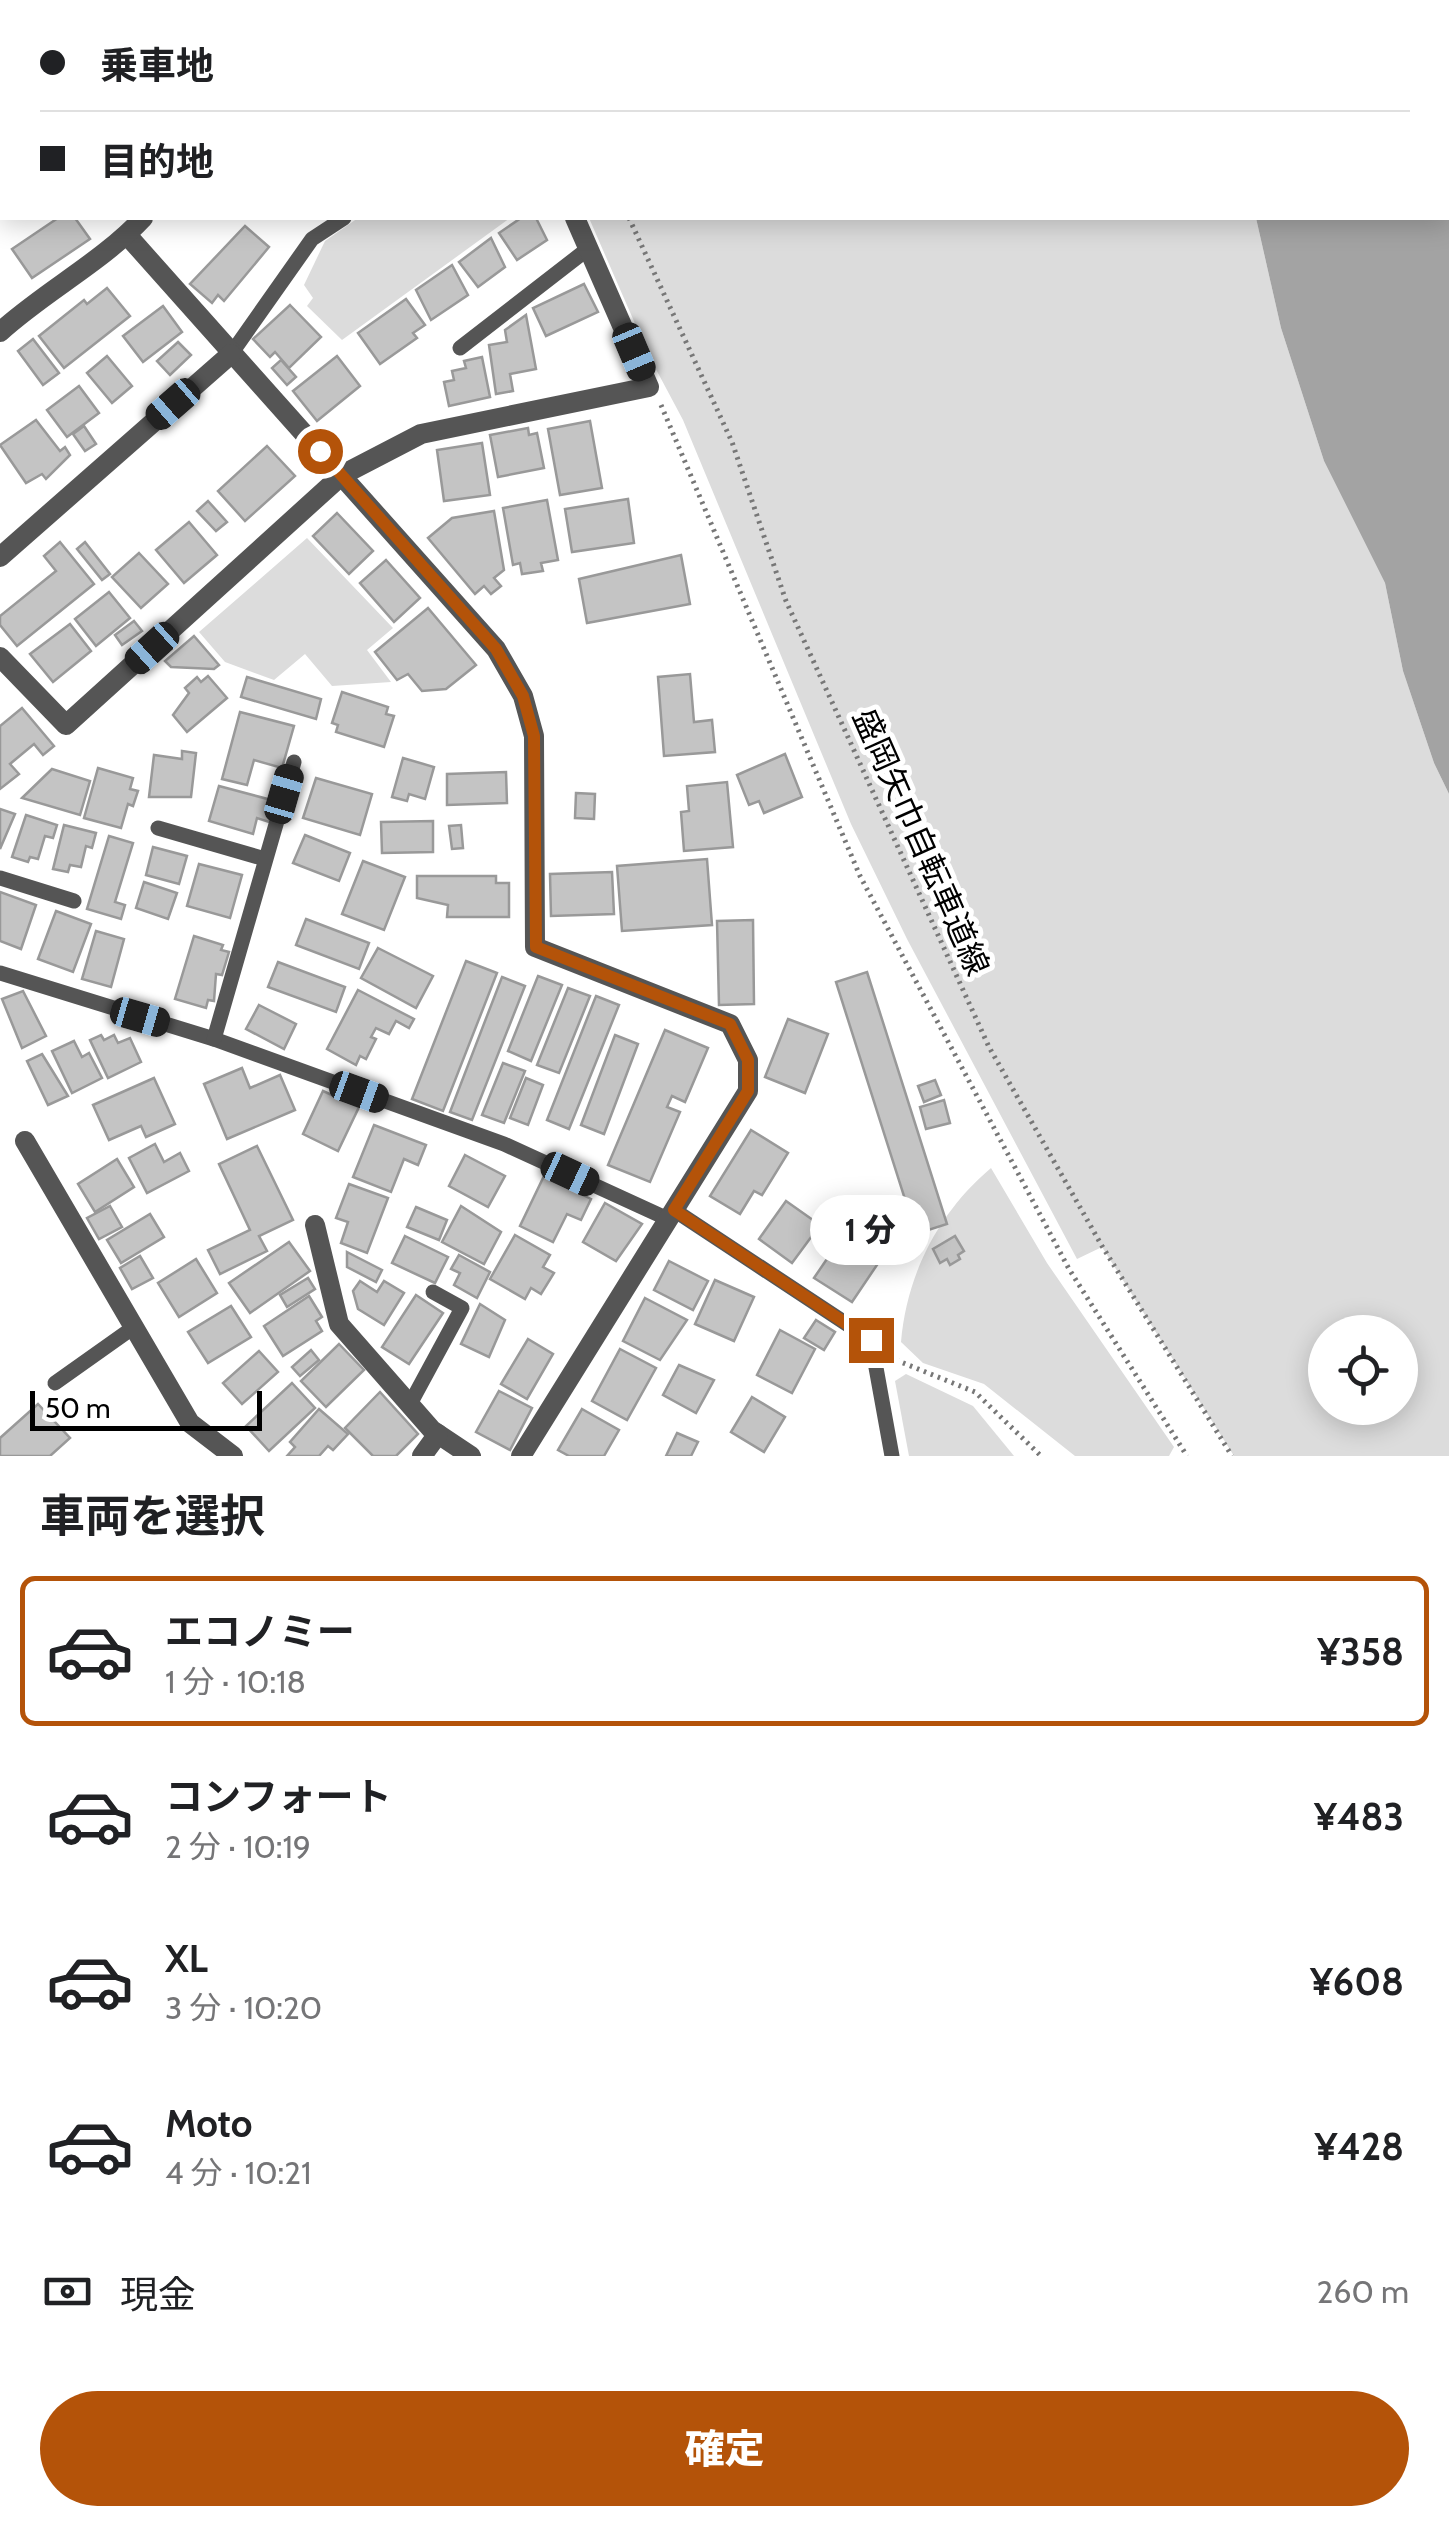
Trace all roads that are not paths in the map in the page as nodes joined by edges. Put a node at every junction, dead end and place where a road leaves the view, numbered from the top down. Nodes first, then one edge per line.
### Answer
1 (141, 220) edge
2 (341, 220) edge
3 (577, 220) edge
4 (127, 235) junction
5 (588, 248) junction
6 (4, 319) edge
7 (460, 348) dead end
8 (231, 354) junction
9 (342, 475) junction
10 (0, 556) edge
11 (0, 656) edge
12 (294, 762) dead end
13 (158, 828) dead end
14 (265, 860) junction
15 (0, 878) edge
16 (74, 901) dead end
17 (0, 973) edge
18 (214, 1039) junction
19 (24, 1141) dead end
20 (671, 1214) junction
21 (315, 1225) dead end
22 (433, 1292) dead end
23 (134, 1327) junction
24 (56, 1383) dead end
25 (409, 1406) junction
26 (438, 1434) junction
27 (234, 1456) edge
28 (422, 1456) edge
29 (471, 1456) edge
30 (520, 1456) edge
31 (892, 1456) edge

1 - 4 street
2 - 8 lane
3 - 5 street
4 - 6 street
4 - 8 street
5 - 7 lane
5 - 9 street
8 - 9 street
8 - 10 street
9 - 11 street
9 - 20 street
12 - 14 lane
13 - 14 lane
14 - 18 lane
15 - 16 lane
17 - 18 lane
18 - 20 lane
19 - 23 street
20 - 30 street
20 - 31 lane
21 - 25 street
22 - 25 lane
23 - 24 lane
23 - 27 street
25 - 26 street
26 - 28 street
26 - 29 street

